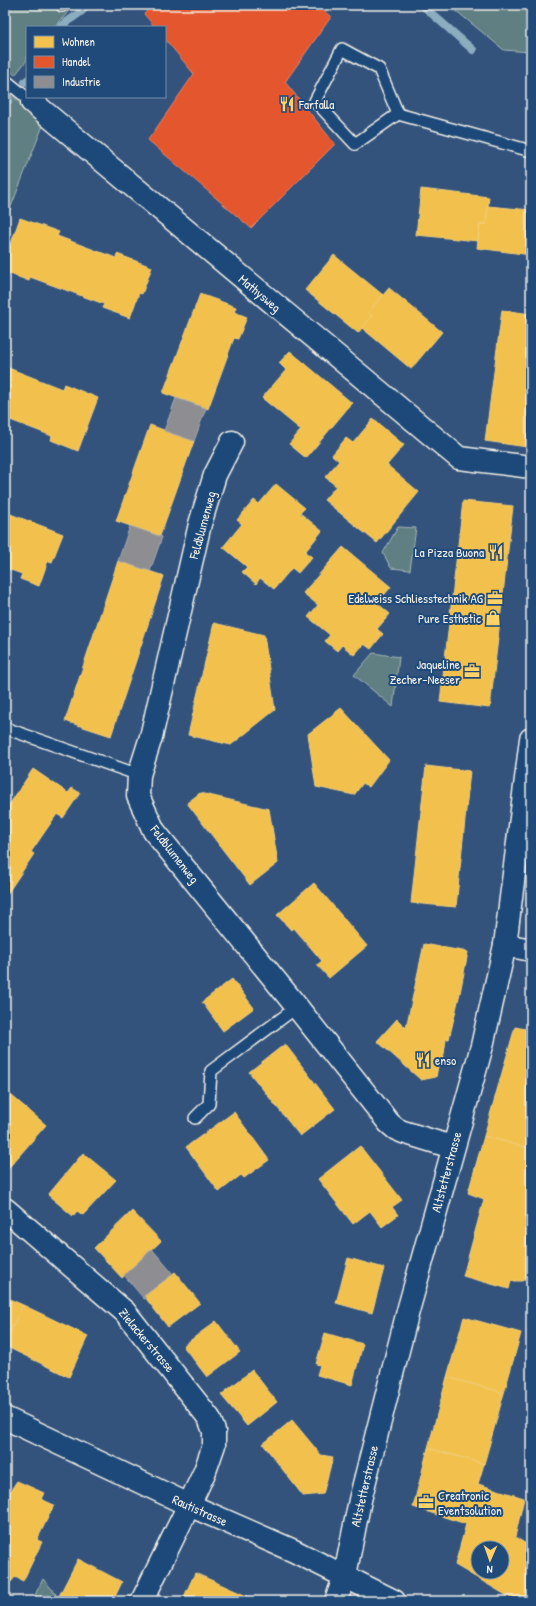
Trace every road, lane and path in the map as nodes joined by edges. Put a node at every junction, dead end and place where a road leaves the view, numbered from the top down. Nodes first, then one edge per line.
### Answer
1 (5, 80) edge
2 (26, 97) edge
3 (27, 98) edge
4 (32, 102) joint
5 (398, 114) junction
6 (531, 151) edge
7 (232, 442) dead end
8 (531, 467) edge
9 (5, 728) edge
10 (531, 739) edge
11 (139, 775) junction
12 (505, 945) junction
13 (531, 948) edge
14 (298, 1007) junction
15 (196, 1118) dead end
16 (452, 1148) junction
17 (5, 1210) edge
18 (5, 1418) edge
19 (189, 1505) junction
20 (345, 1575) junction
21 (142, 1601) edge
22 (336, 1601) edge
23 (394, 1601) edge

1 - 2 lane, Mathysweg
3 - 4 lane, Mathysweg
4 - 8 street, Mathysweg
5 - 5 lane
5 - 6 lane
7 - 11 street, Feldblumenweg
9 - 11 lane
10 - 12 street, Altstetterstrasse
11 - 14 street, Feldblumenweg
12 - 13 street
12 - 16 street, Altstetterstrasse
14 - 15 lane
14 - 16 street, Feldblumenweg
16 - 20 street, Altstetterstrasse
17 - 19 street, Zielackerstrasse
18 - 19 street, Rautistrasse
19 - 20 street, Rautistrasse
19 - 21 street, Zielackerstrasse
20 - 22 street, Altstetterstrasse
20 - 23 street, Rautistrasse

